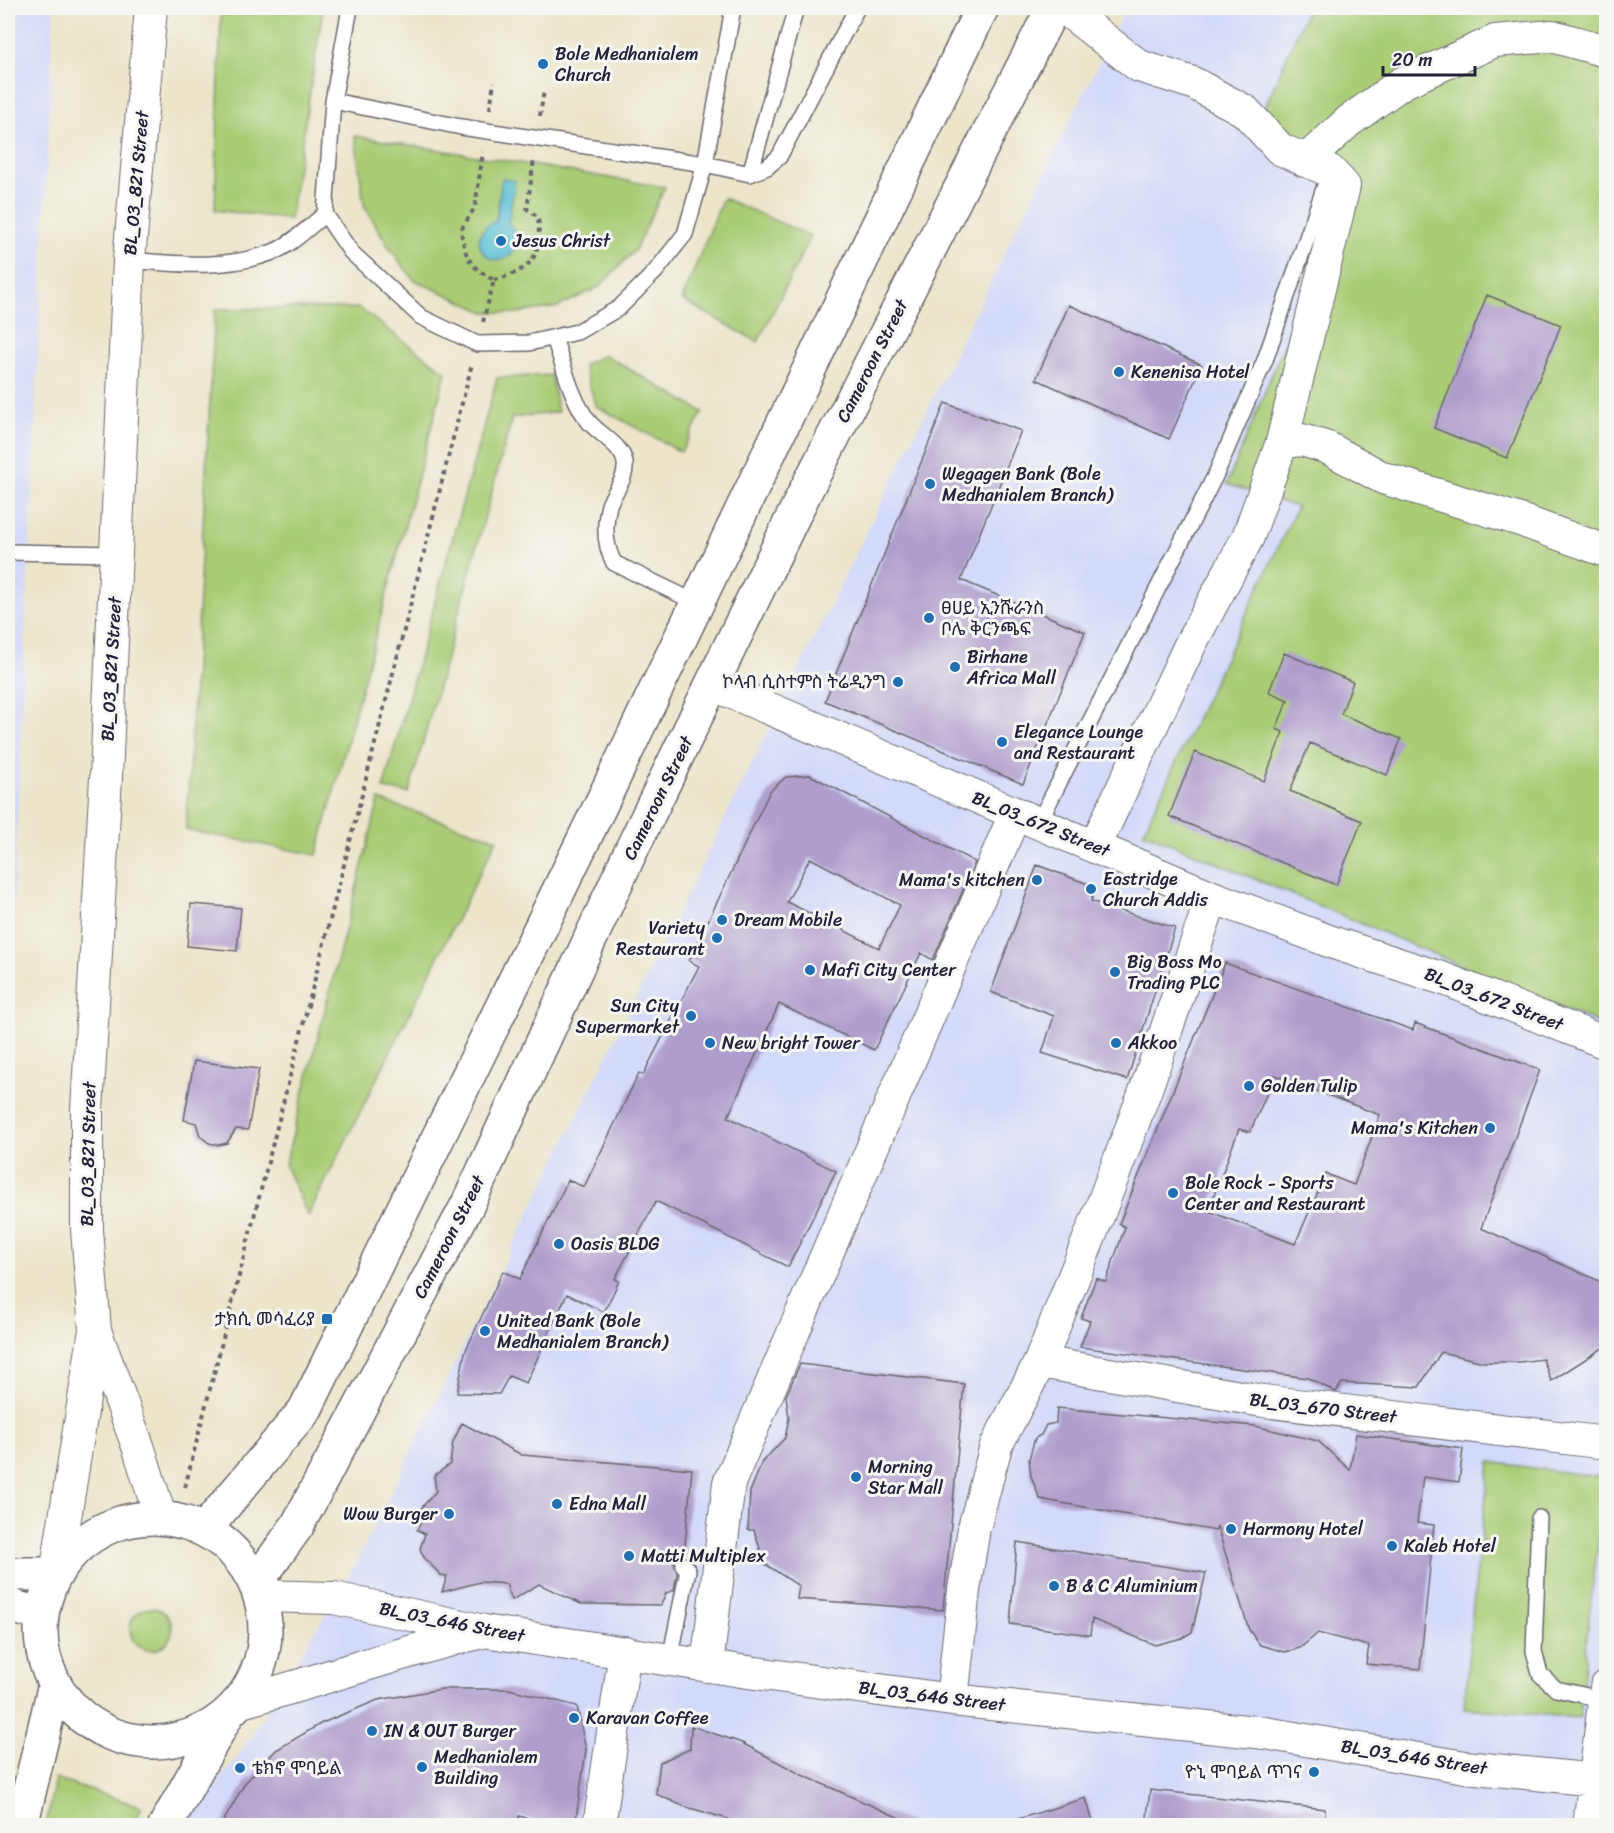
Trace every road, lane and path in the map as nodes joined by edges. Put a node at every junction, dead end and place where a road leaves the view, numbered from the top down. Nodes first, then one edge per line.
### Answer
1 (151, 8) edge
2 (350, 8) edge
3 (733, 8) edge
4 (796, 8) edge
5 (856, 8) edge
6 (982, 8) edge
7 (1053, 8) edge
8 (1064, 8) edge
9 (1606, 51) edge
10 (494, 82) dead end
11 (544, 90) dead end
12 (333, 101) junction
13 (487, 129) junction
14 (537, 137) junction
15 (705, 164) junction
16 (1318, 166) junction
17 (750, 174) junction
18 (325, 214) junction
19 (129, 260) junction
20 (494, 280) junction
21 (554, 338) junction
22 (477, 344) junction
23 (1282, 442) junction
24 (763, 466) junction
25 (805, 492) junction
26 (1606, 551) edge
27 (8, 552) edge
28 (116, 554) junction
29 (697, 603) junction
30 (714, 685) junction
31 (1026, 819) junction
32 (1095, 846) junction
33 (1212, 897) junction
34 (1606, 1043) edge
35 (95, 1330) junction
36 (1040, 1362) junction
37 (1606, 1443) edge
38 (1539, 1518) dead end
39 (181, 1523) junction
40 (683, 1565) dead end
41 (8, 1574) edge
42 (56, 1574) junction
43 (258, 1589) junction
44 (8, 1605) edge
45 (42, 1615) junction
46 (484, 1631) junction
47 (625, 1652) junction
48 (670, 1659) junction
49 (707, 1666) junction
50 (54, 1684) junction
51 (1606, 1694) edge
52 (952, 1700) junction
53 (233, 1709) junction
54 (1601, 1781) edge
55 (21, 1826) edge
56 (165, 1826) edge
57 (599, 1826) edge
58 (1588, 1826) edge

1 - 19 street, BL_03_821 Street
2 - 12 lane
3 - 15 lane
4 - 17 lane
5 - 17 lane
6 - 24 main road
7 - 25 main road, Cameroon Street
8 - 16 street
9 - 16 street
10 - 13 path
11 - 14 path
12 - 13 lane
12 - 18 lane
13 - 14 lane
13 - 20 path
14 - 15 lane
14 - 20 path
15 - 17 lane
15 - 21 lane
16 - 23 street
16 - 31 lane
18 - 19 lane
18 - 22 lane
19 - 28 street, BL_03_821 Street
20 - 22 path
21 - 22 lane
21 - 29 lane
22 - 39 path
23 - 26 street
23 - 32 street
24 - 25 main road
24 - 29 main road
25 - 30 main road, Cameroon Street
27 - 28 lane
28 - 35 street, BL_03_821 Street
29 - 39 main road
30 - 31 street, BL_03_672 Street
30 - 43 main road, Cameroon Street
31 - 32 street, BL_03_672 Street
31 - 49 street
32 - 33 street, BL_03_672 Street
33 - 34 street, BL_03_672 Street
33 - 36 street
35 - 39 street
35 - 42 street
36 - 37 street, BL_03_670 Street
36 - 52 street
38 - 51 lane
39 - 42 main road
39 - 43 main road
40 - 48 lane
41 - 42 main road
42 - 45 main road
43 - 46 street, BL_03_646 Street
43 - 53 main road
44 - 45 main road
45 - 50 main road
46 - 47 street, BL_03_646 Street
46 - 53 street
47 - 48 street, BL_03_646 Street
47 - 57 street
48 - 49 street, BL_03_646 Street
49 - 52 street, BL_03_646 Street
50 - 53 main road
50 - 55 main road
51 - 54 street
52 - 54 street, BL_03_646 Street
53 - 56 main road
54 - 58 street

